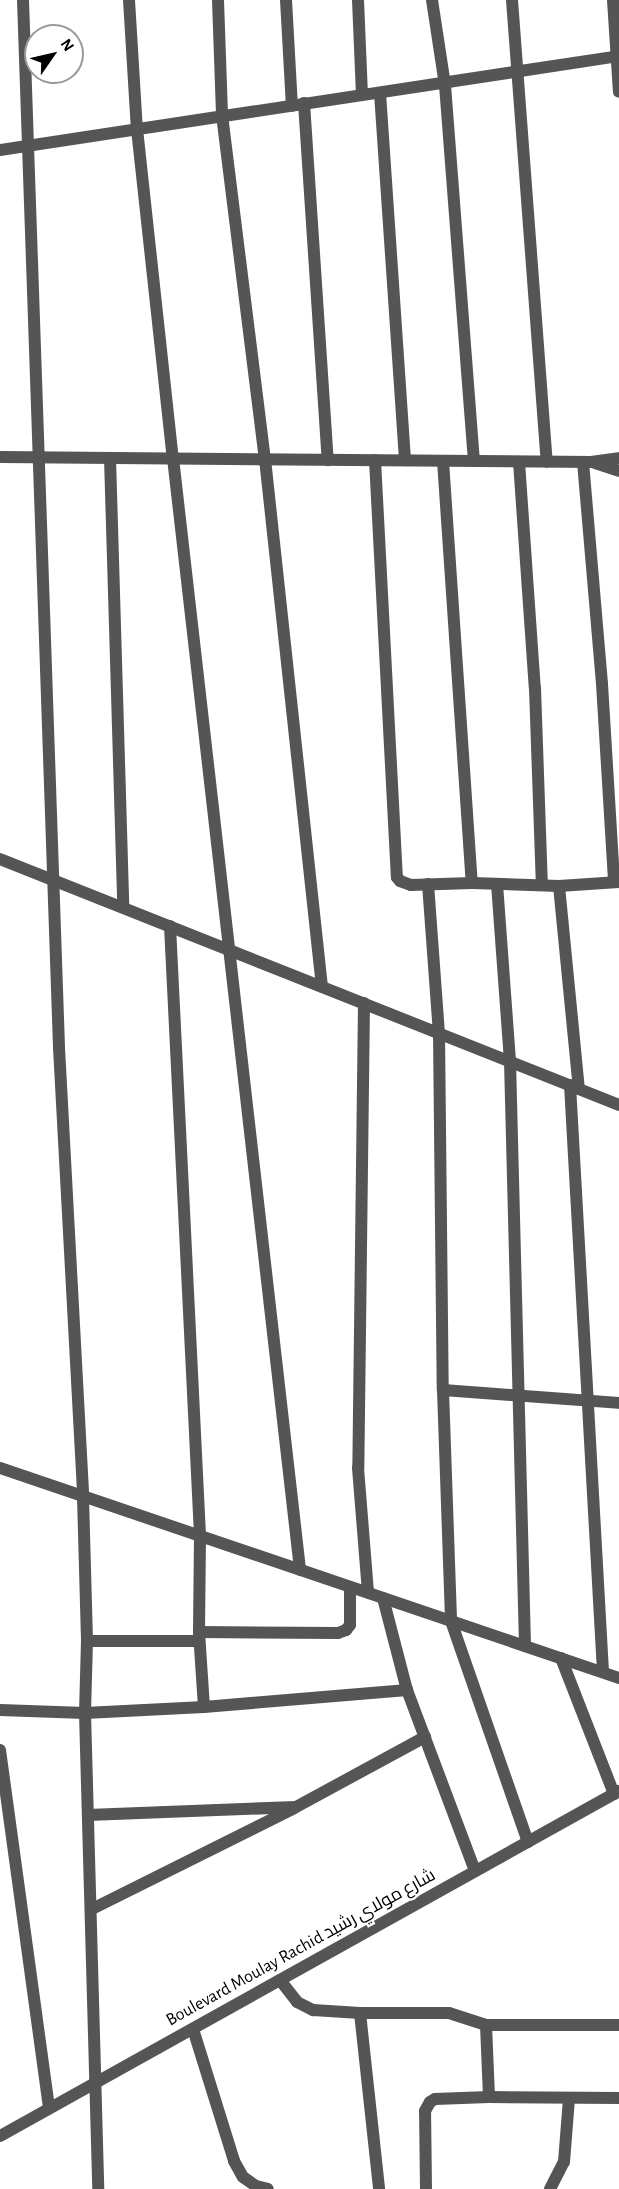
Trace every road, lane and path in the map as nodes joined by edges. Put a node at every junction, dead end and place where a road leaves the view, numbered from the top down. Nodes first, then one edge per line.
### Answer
1 (23, 0) edge
2 (129, 0) edge
3 (218, 0) edge
4 (286, 0) edge
5 (358, 0) edge
6 (432, 0) edge
7 (512, 0) edge
8 (613, 0) edge
9 (618, 57) edge
10 (516, 72) junction
11 (445, 85) junction
12 (619, 92) edge
13 (380, 93) junction
14 (362, 94) junction
15 (298, 104) junction
16 (222, 116) junction
17 (137, 129) junction
18 (26, 146) junction
19 (0, 150) edge
20 (0, 457) edge
21 (40, 457) junction
22 (110, 458) junction
23 (619, 458) edge
24 (172, 459) junction
25 (265, 459) junction
26 (328, 460) junction
27 (375, 460) junction
28 (405, 460) junction
29 (443, 461) junction
30 (474, 461) junction
31 (519, 462) junction
32 (547, 462) junction
33 (587, 462) junction
34 (619, 471) edge
35 (0, 859) edge
36 (55, 880) junction
37 (616, 882) edge
38 (472, 883) junction
39 (428, 884) junction
40 (496, 884) junction
41 (542, 884) junction
42 (559, 886) junction
43 (123, 907) junction
44 (170, 926) junction
45 (230, 950) junction
46 (322, 987) junction
47 (364, 1003) junction
48 (439, 1033) junction
49 (510, 1061) junction
50 (574, 1087) junction
51 (619, 1105) edge
52 (443, 1390) junction
53 (520, 1395) junction
54 (589, 1399) junction
55 (619, 1403) edge
56 (0, 1468) edge
57 (83, 1497) junction
58 (200, 1536) junction
59 (300, 1570) junction
60 (350, 1587) junction
61 (368, 1593) junction
62 (383, 1598) junction
63 (452, 1621) junction
64 (199, 1636) junction
65 (87, 1641) junction
66 (525, 1646) junction
67 (561, 1658) junction
68 (603, 1672) junction
69 (619, 1678) edge
70 (407, 1690) junction
71 (204, 1707) junction
72 (0, 1710) edge
73 (85, 1713) junction
74 (424, 1737) junction
75 (0, 1750) edge
76 (617, 1792) edge
77 (296, 1807) junction
78 (88, 1815) junction
79 (528, 1842) junction
80 (475, 1871) junction
81 (92, 1909) junction
82 (280, 1980) junction
83 (360, 2013) junction
84 (486, 2025) junction
85 (619, 2025) edge
86 (193, 2029) junction
87 (97, 2082) junction
88 (489, 2097) junction
89 (569, 2098) junction
90 (619, 2098) edge
91 (49, 2108) junction
92 (0, 2136) edge
93 (98, 2189) edge
94 (268, 2189) edge
95 (380, 2189) edge
96 (426, 2189) edge
97 (550, 2189) edge

1 - 18 street
2 - 17 street
3 - 16 street
4 - 15 street
5 - 14 street
6 - 11 street
7 - 10 street
8 - 9 street
9 - 10 street
9 - 12 street
10 - 11 street
10 - 32 street
11 - 13 street
11 - 30 street
13 - 14 street
13 - 28 street
14 - 15 street
15 - 16 street
15 - 26 street
16 - 17 street
16 - 25 street
17 - 18 street
17 - 24 street
18 - 19 street
18 - 21 street
20 - 21 street
21 - 22 street
21 - 36 street
22 - 24 street
22 - 43 street
23 - 33 street
24 - 25 street
24 - 45 street
25 - 26 street
25 - 46 street
26 - 27 street
27 - 28 street
27 - 39 street
28 - 29 street
29 - 30 street
29 - 38 street
30 - 31 street
31 - 32 street
31 - 41 street
32 - 33 street
33 - 34 street
33 - 37 street
35 - 36 street
36 - 43 street
36 - 57 street
37 - 42 street
38 - 39 street
38 - 40 street
39 - 48 street
40 - 41 street
40 - 49 street
41 - 42 street
42 - 50 street
43 - 44 street
44 - 45 street
44 - 58 street
45 - 46 street
45 - 59 street
46 - 47 street
47 - 48 street
47 - 61 street
48 - 49 street
48 - 52 street
49 - 50 street
49 - 53 street
50 - 51 street
50 - 54 street
52 - 53 street
52 - 63 street
53 - 54 street
53 - 66 street
54 - 55 street
54 - 68 street
56 - 57 street
57 - 58 street
57 - 65 street
58 - 59 street
58 - 64 street
59 - 60 street
60 - 61 street
60 - 64 street
61 - 62 street
62 - 63 street
62 - 70 street
63 - 66 street
63 - 79 street
64 - 65 street
64 - 71 street
65 - 73 street
66 - 67 street
67 - 68 street
67 - 76 street
68 - 69 street
70 - 71 street
70 - 74 street
71 - 73 street
72 - 73 street
73 - 78 street
74 - 77 street
74 - 80 street
75 - 91 street
76 - 79 street, Boulevard Moulay Rachid شارع مولاي رشيد
77 - 78 street
77 - 81 street
78 - 81 street
79 - 80 street, Boulevard Moulay Rachid شارع مولاي رشيد
80 - 82 street, Boulevard Moulay Rachid شارع مولاي رشيد
81 - 87 street
82 - 83 street
82 - 86 street, Boulevard Moulay Rachid شارع مولاي رشيد
83 - 84 street
83 - 95 street
84 - 85 street
84 - 88 street
86 - 87 street, Boulevard Moulay Rachid شارع مولاي رشيد
86 - 94 street
87 - 91 street, Boulevard Moulay Rachid شارع مولاي رشيد
87 - 93 street
88 - 89 street
88 - 96 street
89 - 90 street
89 - 97 street
91 - 92 street, Boulevard Moulay Rachid شارع مولاي رشيد

